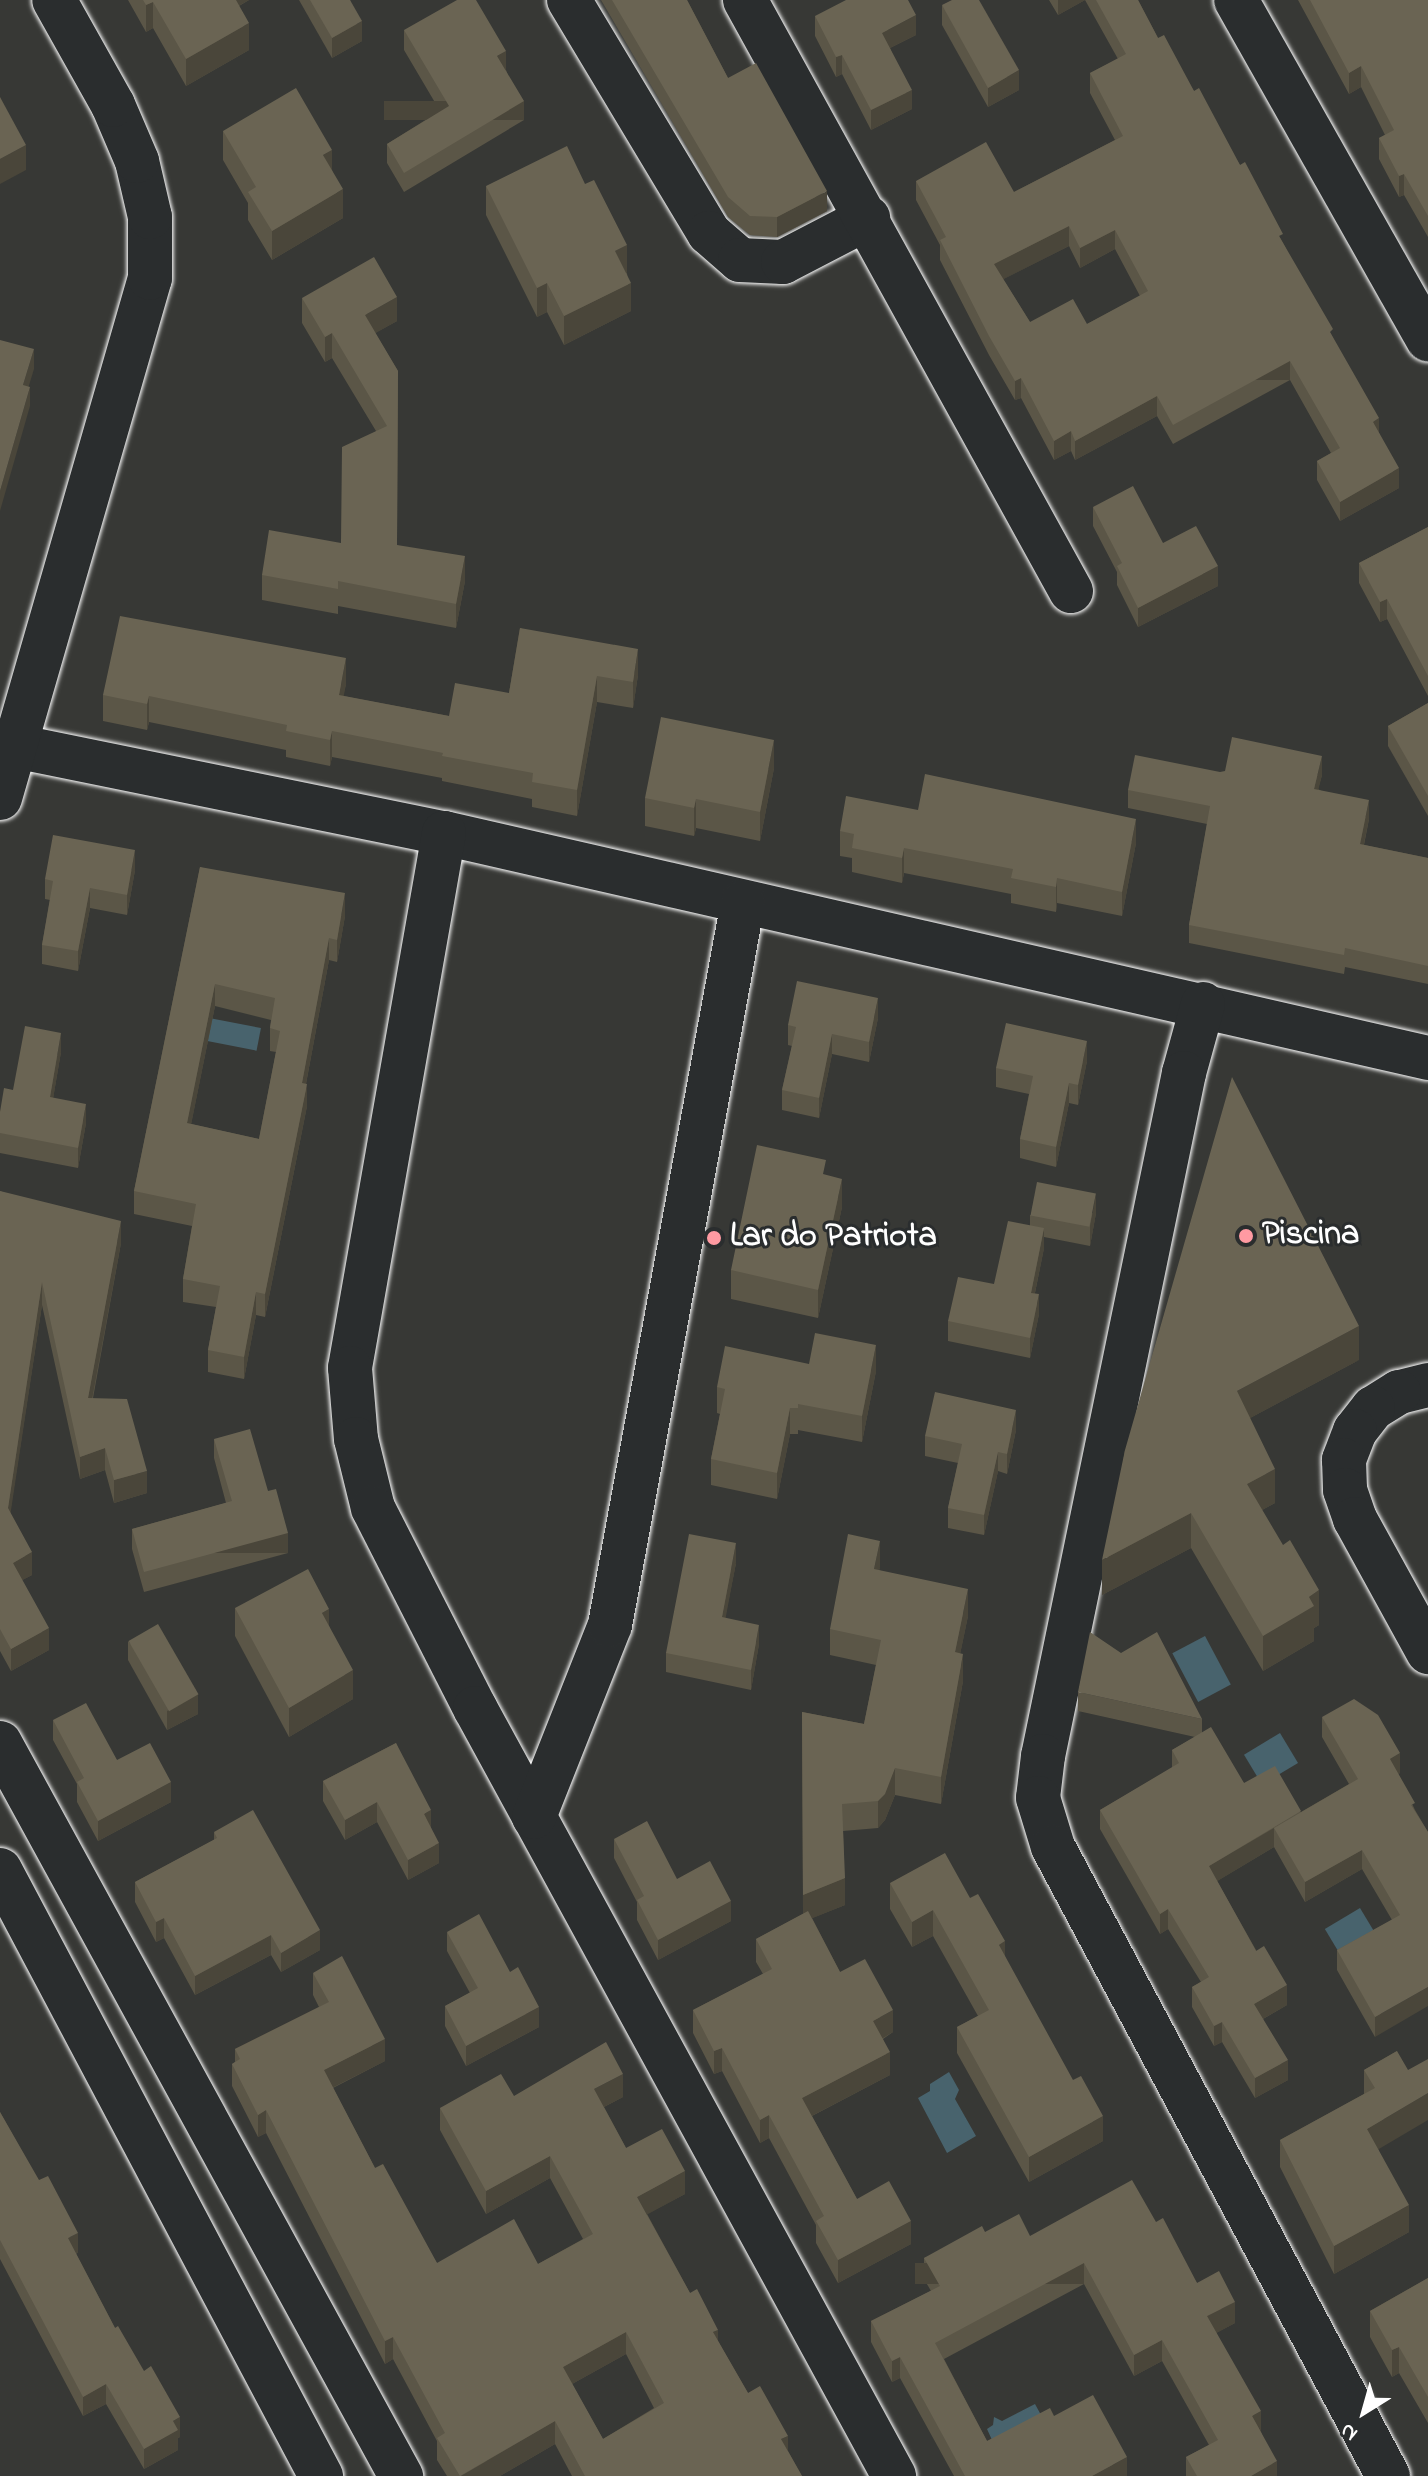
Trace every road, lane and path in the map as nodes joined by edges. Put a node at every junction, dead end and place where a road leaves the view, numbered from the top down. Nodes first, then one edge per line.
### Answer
1 (54, 0) edge
2 (569, 0) edge
3 (745, 0) edge
4 (1236, 0) edge
5 (868, 218) junction
6 (1428, 340) edge
7 (1071, 591) dead end
8 (15, 746) junction
9 (0, 798) edge
10 (444, 833) junction
11 (743, 902) junction
12 (1203, 1004) junction
13 (1428, 1058) edge
14 (1428, 1385) edge
15 (1428, 1652) edge
16 (0, 1743) edge
17 (534, 1817) junction
18 (0, 1870) edge
19 (321, 2476) edge
20 (401, 2476) edge
21 (894, 2476) edge
22 (1388, 2476) edge

1 - 8 street
2 - 5 street
3 - 5 street
4 - 6 street
5 - 7 street
8 - 9 street
8 - 10 street
10 - 11 street
10 - 17 street
11 - 12 street
11 - 17 street
12 - 13 street
12 - 22 street
14 - 15 street
16 - 20 street
17 - 21 street
18 - 19 street

